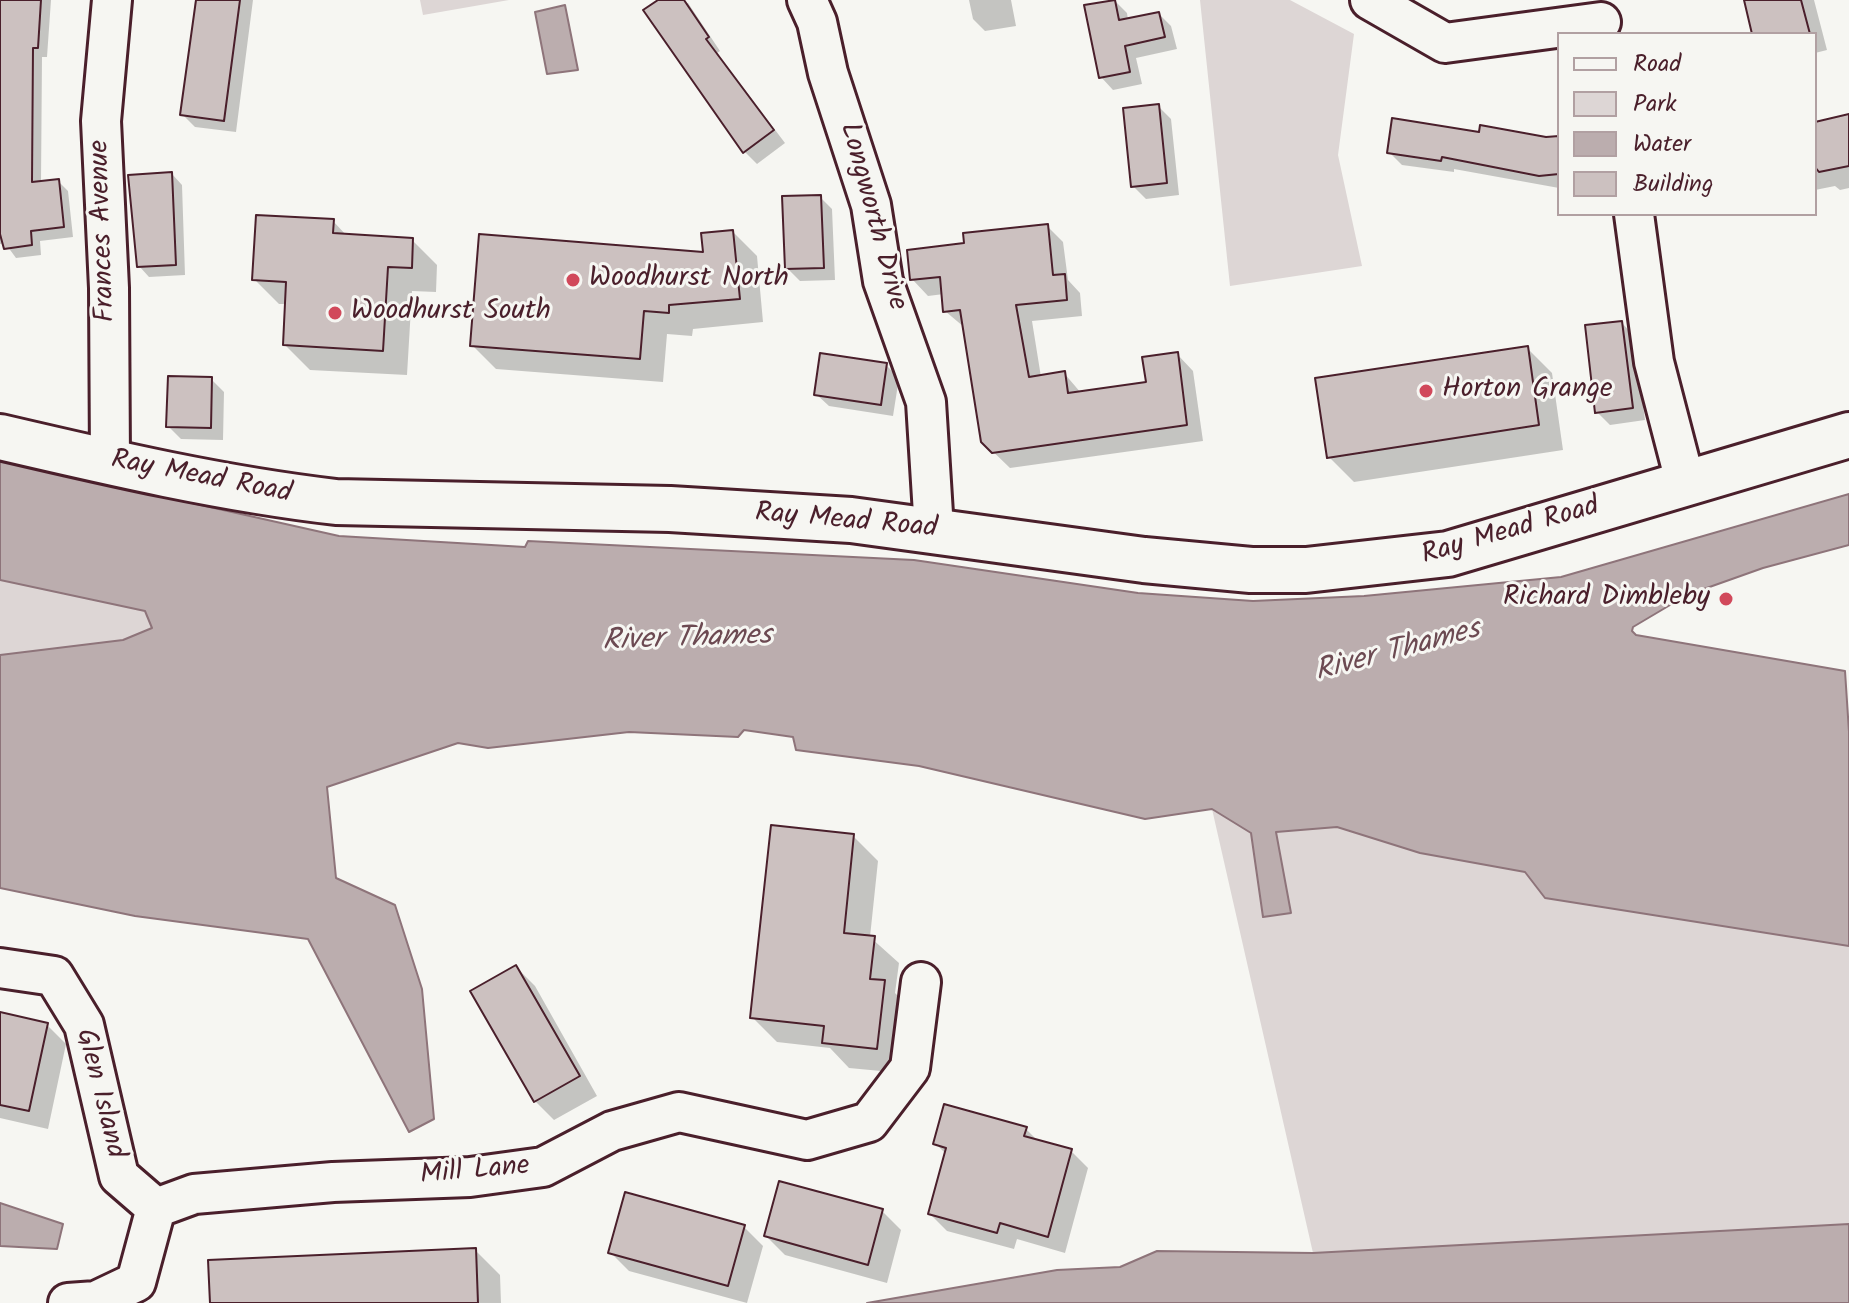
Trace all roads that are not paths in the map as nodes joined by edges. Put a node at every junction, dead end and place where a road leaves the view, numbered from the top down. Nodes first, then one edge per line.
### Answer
1 (112, 0) edge
2 (807, 0) edge
3 (1370, 0) edge
4 (1600, 19) edge
5 (1634, 216) edge
6 (1849, 435) edge
7 (0, 437) edge
8 (110, 462) junction
9 (1686, 485) junction
10 (934, 530) junction
11 (0, 968) edge
12 (921, 982) dead end
13 (156, 1208) junction
14 (68, 1303) edge

1 - 8 street, Frances Avenue
2 - 10 street, Longworth Drive
3 - 4 street
5 - 9 street
6 - 9 main road, Ray Mead Road
7 - 8 main road, Ray Mead Road
8 - 10 main road, Ray Mead Road
9 - 10 main road, Ray Mead Road
11 - 13 street, Glen Island
12 - 13 street, Mill Lane
13 - 14 street

